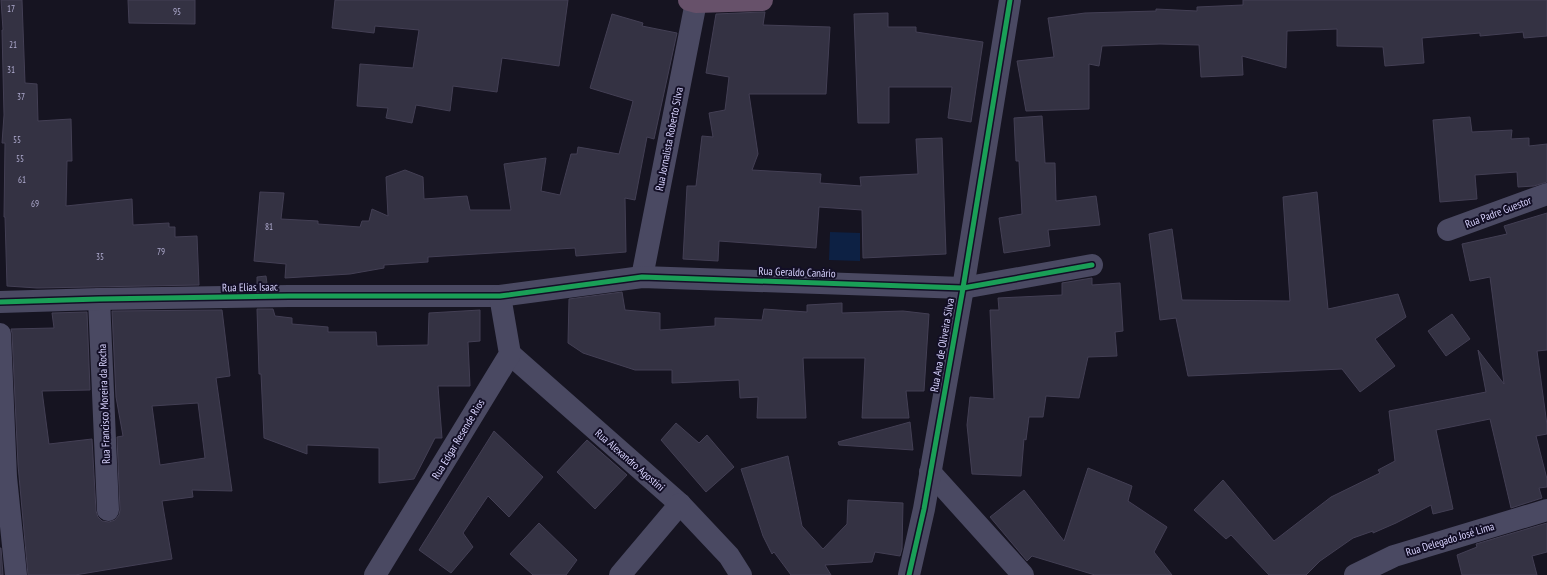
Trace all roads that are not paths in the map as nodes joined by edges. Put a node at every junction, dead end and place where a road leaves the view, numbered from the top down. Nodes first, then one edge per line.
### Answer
1 (762, 0) edge
2 (1010, 0) edge
3 (692, 1) edge
4 (1547, 194) edge
5 (1448, 230) dead end
6 (1092, 265) dead end
7 (642, 277) junction
8 (963, 288) junction
9 (500, 296) junction
10 (99, 299) junction
11 (0, 302) edge
12 (0, 334) edge
13 (510, 354) junction
14 (930, 472) junction
15 (680, 504) junction
16 (108, 510) dead end
17 (1547, 510) edge
18 (16, 575) edge
19 (375, 575) edge
20 (620, 575) edge
21 (741, 575) edge
22 (909, 575) edge
23 (1023, 575) edge
24 (1355, 575) edge

1 - 3 highway
2 - 8 street, Rua Ana de Oliveira Silva
3 - 7 street, Rua Jornalista Roberto Silva
4 - 5 street, Rua Padre Guestor
6 - 8 street, Rua Geraldo Canário
7 - 8 street, Rua Geraldo Canário
7 - 9 street, Rua Geraldo Canário
8 - 14 street, Rua Ana de Oliveira Silva
9 - 10 street, Rua Elias Isaac
9 - 13 street
10 - 11 street, Rua Elias Isaac
10 - 16 street, Rua Francisco Moreira da Rocha
12 - 18 street
13 - 15 street, Rua Alexandro Agostini
13 - 19 street, Rua Edgar Resende Rios
14 - 22 street, Rua Ana de Oliveira Silva
14 - 23 street
15 - 20 street
15 - 21 street, Rua Alexandro Agostini
17 - 24 street, Rua Delegado José Lima

